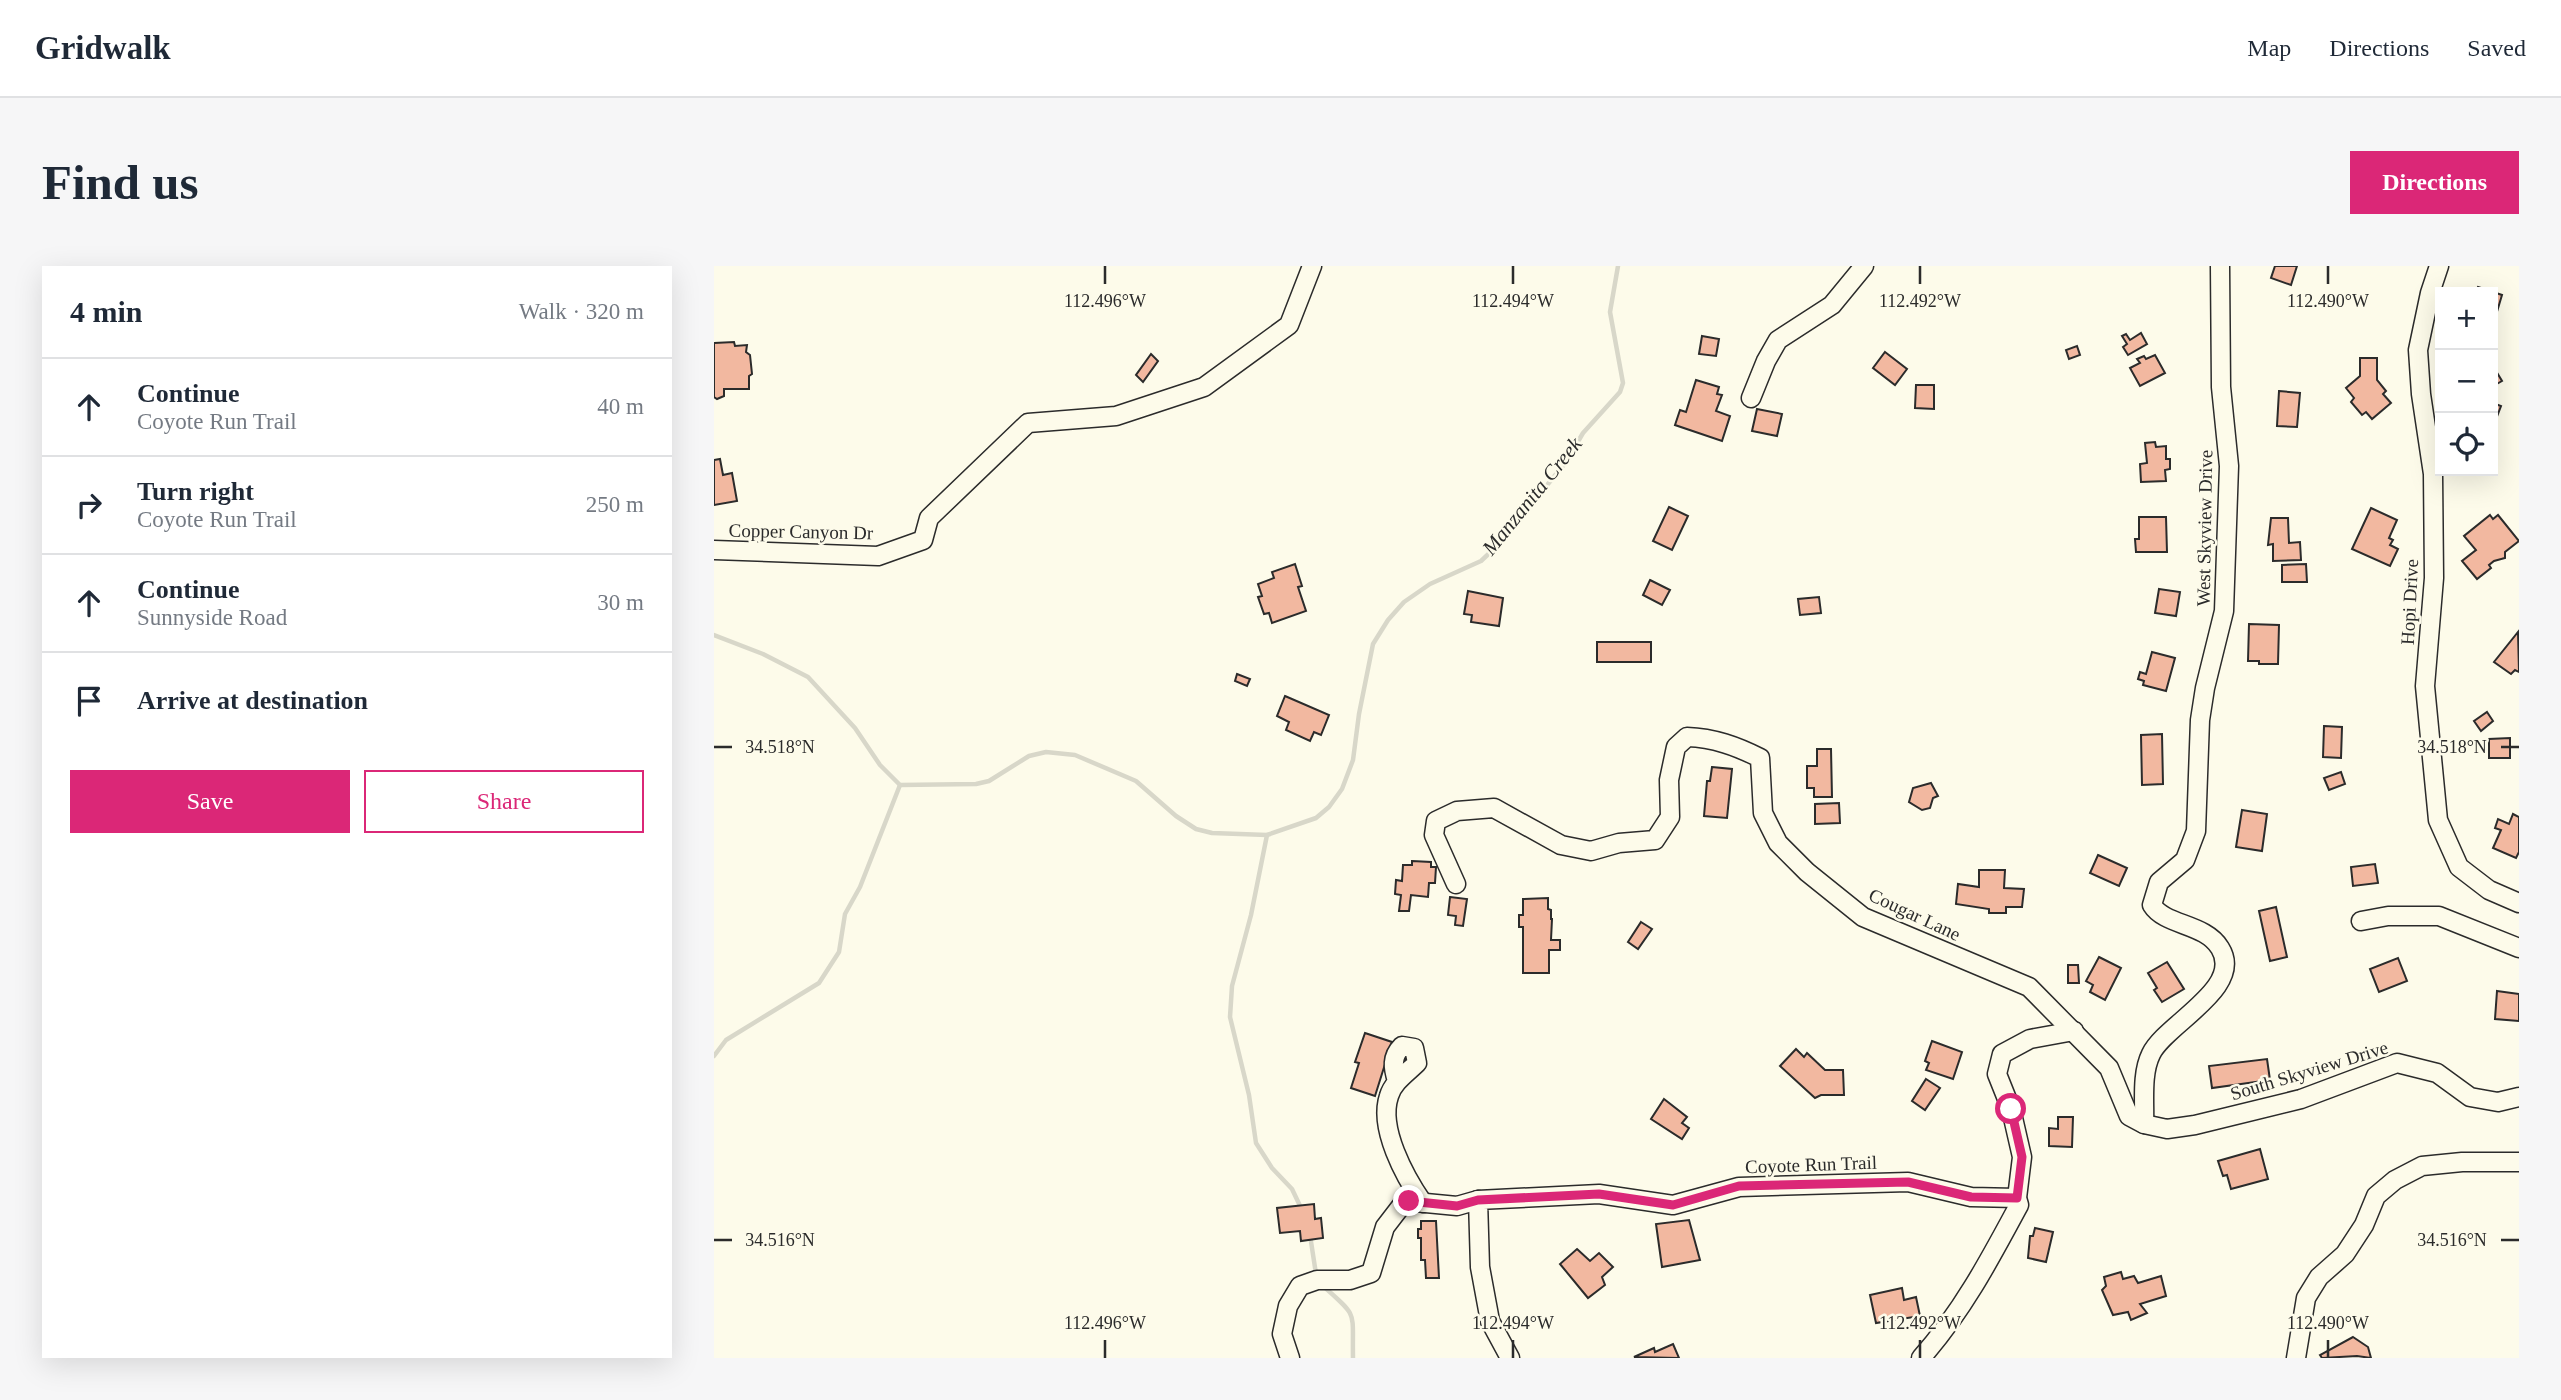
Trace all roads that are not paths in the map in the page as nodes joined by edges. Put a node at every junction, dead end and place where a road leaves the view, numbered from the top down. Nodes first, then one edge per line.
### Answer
1 (1312, 266) edge
2 (1864, 266) edge
3 (2220, 266) edge
4 (2439, 266) edge
5 (1751, 398) dead end
6 (714, 550) edge
7 (1456, 884) dead end
8 (2519, 903) edge
9 (2361, 921) dead end
10 (2519, 948) edge
11 (2074, 1031) junction
12 (1397, 1081) dead end
13 (2519, 1097) edge
14 (2144, 1124) junction
15 (2519, 1162) edge
16 (1478, 1200) junction
17 (2018, 1202) junction
18 (1423, 1203) junction
19 (1290, 1358) edge
20 (1510, 1358) edge
21 (1921, 1358) edge
22 (2296, 1358) edge

1 - 6 street, Copper Canyon Dr
2 - 5 street
3 - 14 street, West Skyview Drive
4 - 8 street, Hopi Drive
7 - 11 street, Cougar Lane
9 - 10 street
11 - 14 street, Cougar Lane
11 - 17 street
12 - 18 street
13 - 14 street, South Skyview Drive
15 - 22 street
16 - 17 street, Coyote Run Trail
16 - 18 street, Coyote Run Trail
16 - 20 street
17 - 21 street
18 - 19 street

